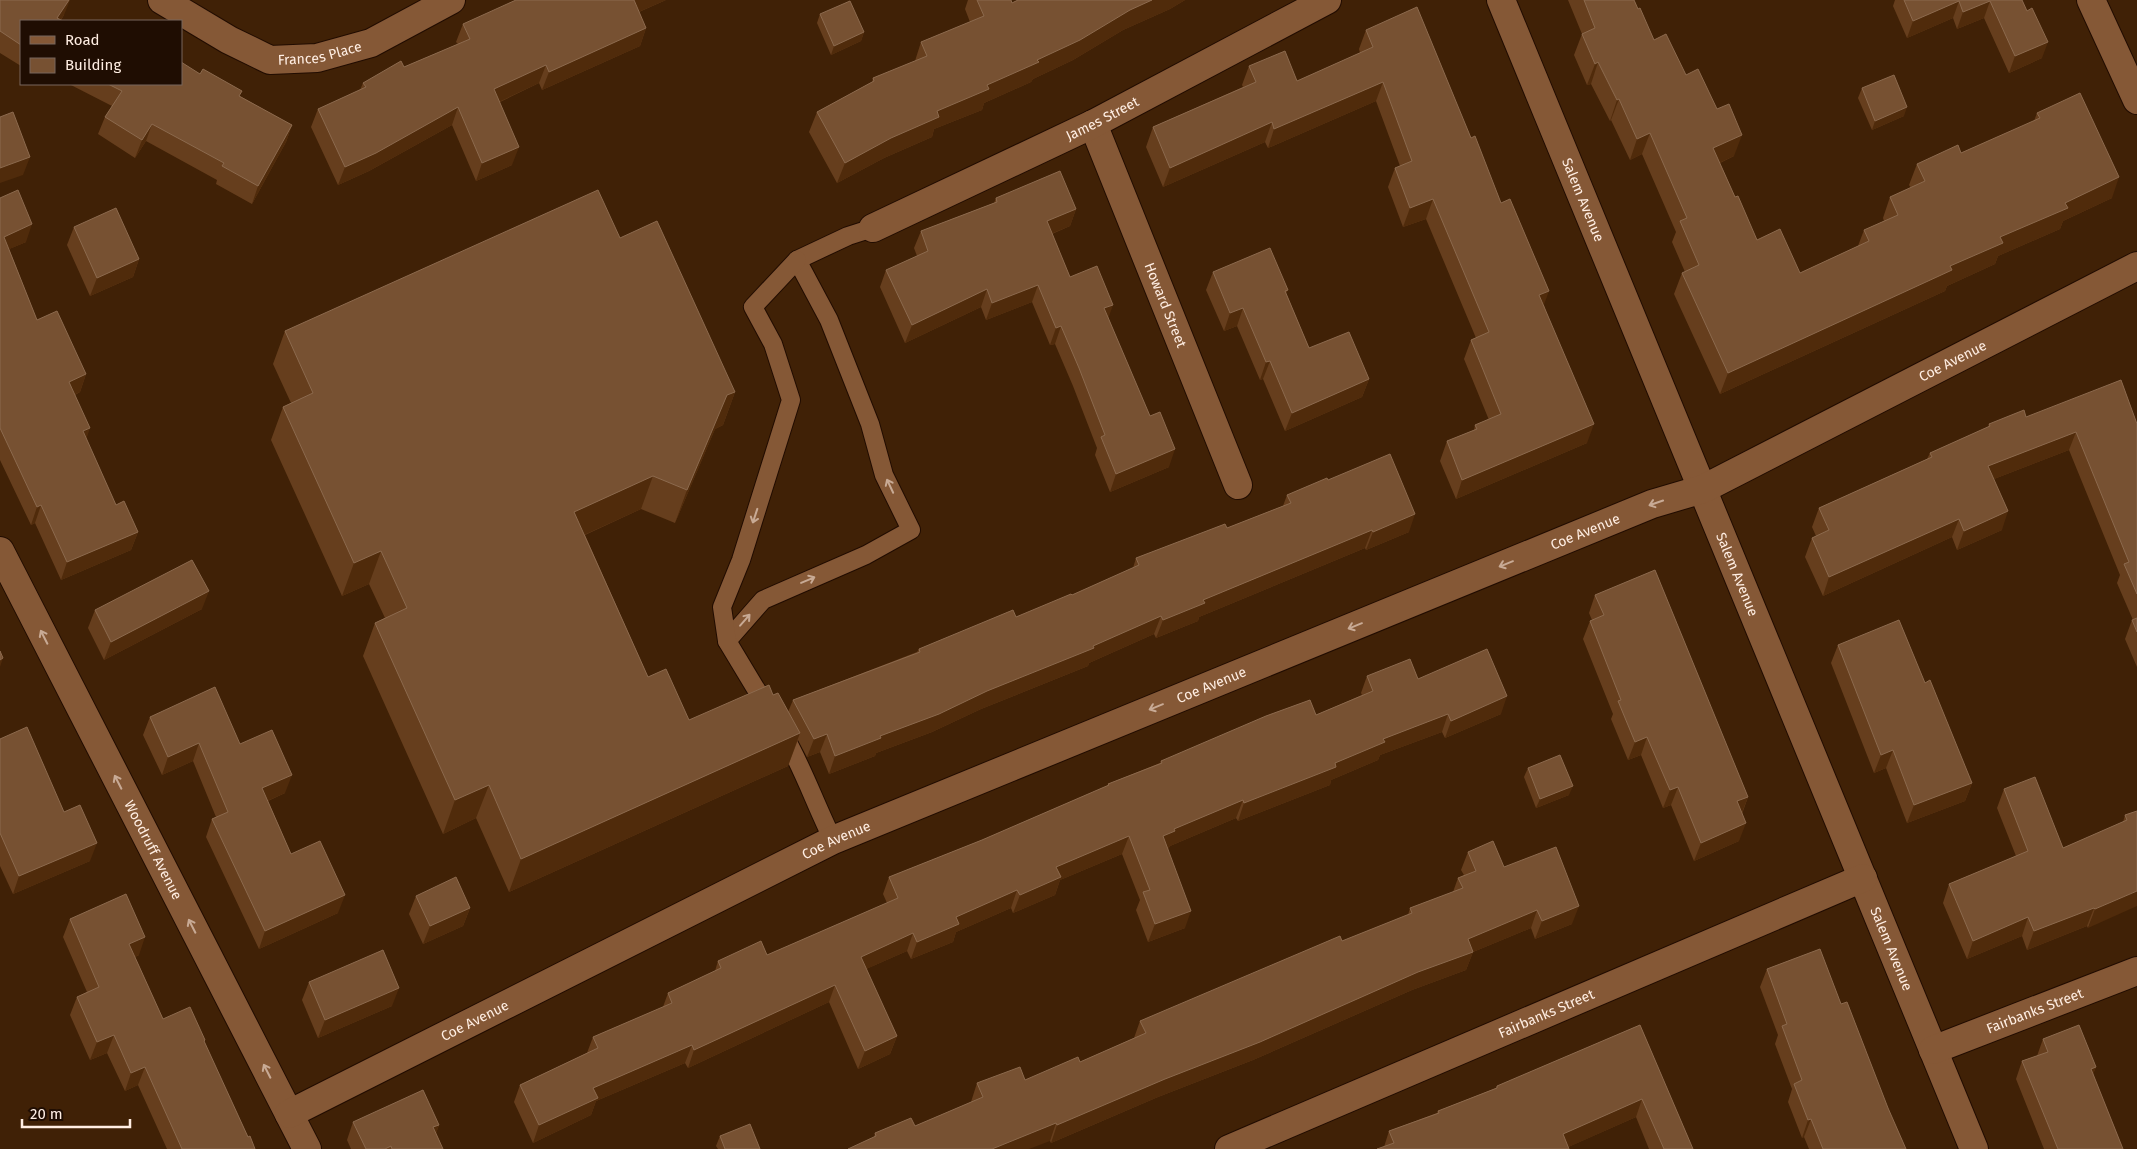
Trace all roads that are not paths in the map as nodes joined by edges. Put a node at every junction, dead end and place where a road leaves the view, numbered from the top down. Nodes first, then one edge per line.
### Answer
1 (162, 0) edge
2 (451, 0) edge
3 (1326, 0) edge
4 (1501, 0) edge
5 (2091, 0) edge
6 (2137, 100) edge
7 (1093, 124) junction
8 (873, 228) joint
9 (797, 260) junction
10 (2136, 270) edge
11 (1238, 485) dead end
12 (1703, 489) junction
13 (0, 551) edge
14 (727, 642) junction
15 (833, 840) junction
16 (1863, 878) junction
17 (2137, 971) edge
18 (1933, 1050) junction
19 (289, 1114) junction
20 (307, 1149) edge
21 (1229, 1149) edge
22 (1974, 1149) edge

1 - 2 street, Frances Place
3 - 7 street, James Street
4 - 12 street, Salem Avenue
5 - 6 street
7 - 8 street, James Street
7 - 11 street, Howard Street
8 - 9 lane
9 -> 14 lane
14 -> 9 lane
10 - 12 street, Coe Avenue
12 -> 15 street, Coe Avenue
12 - 16 street, Salem Avenue
19 -> 13 street, Woodruff Avenue
14 - 15 lane
15 - 19 street, Coe Avenue
16 - 18 street, Salem Avenue
16 - 21 street, Fairbanks Street
17 - 18 street, Fairbanks Street
18 - 22 street, Salem Avenue
19 - 20 street, Woodruff Avenue

